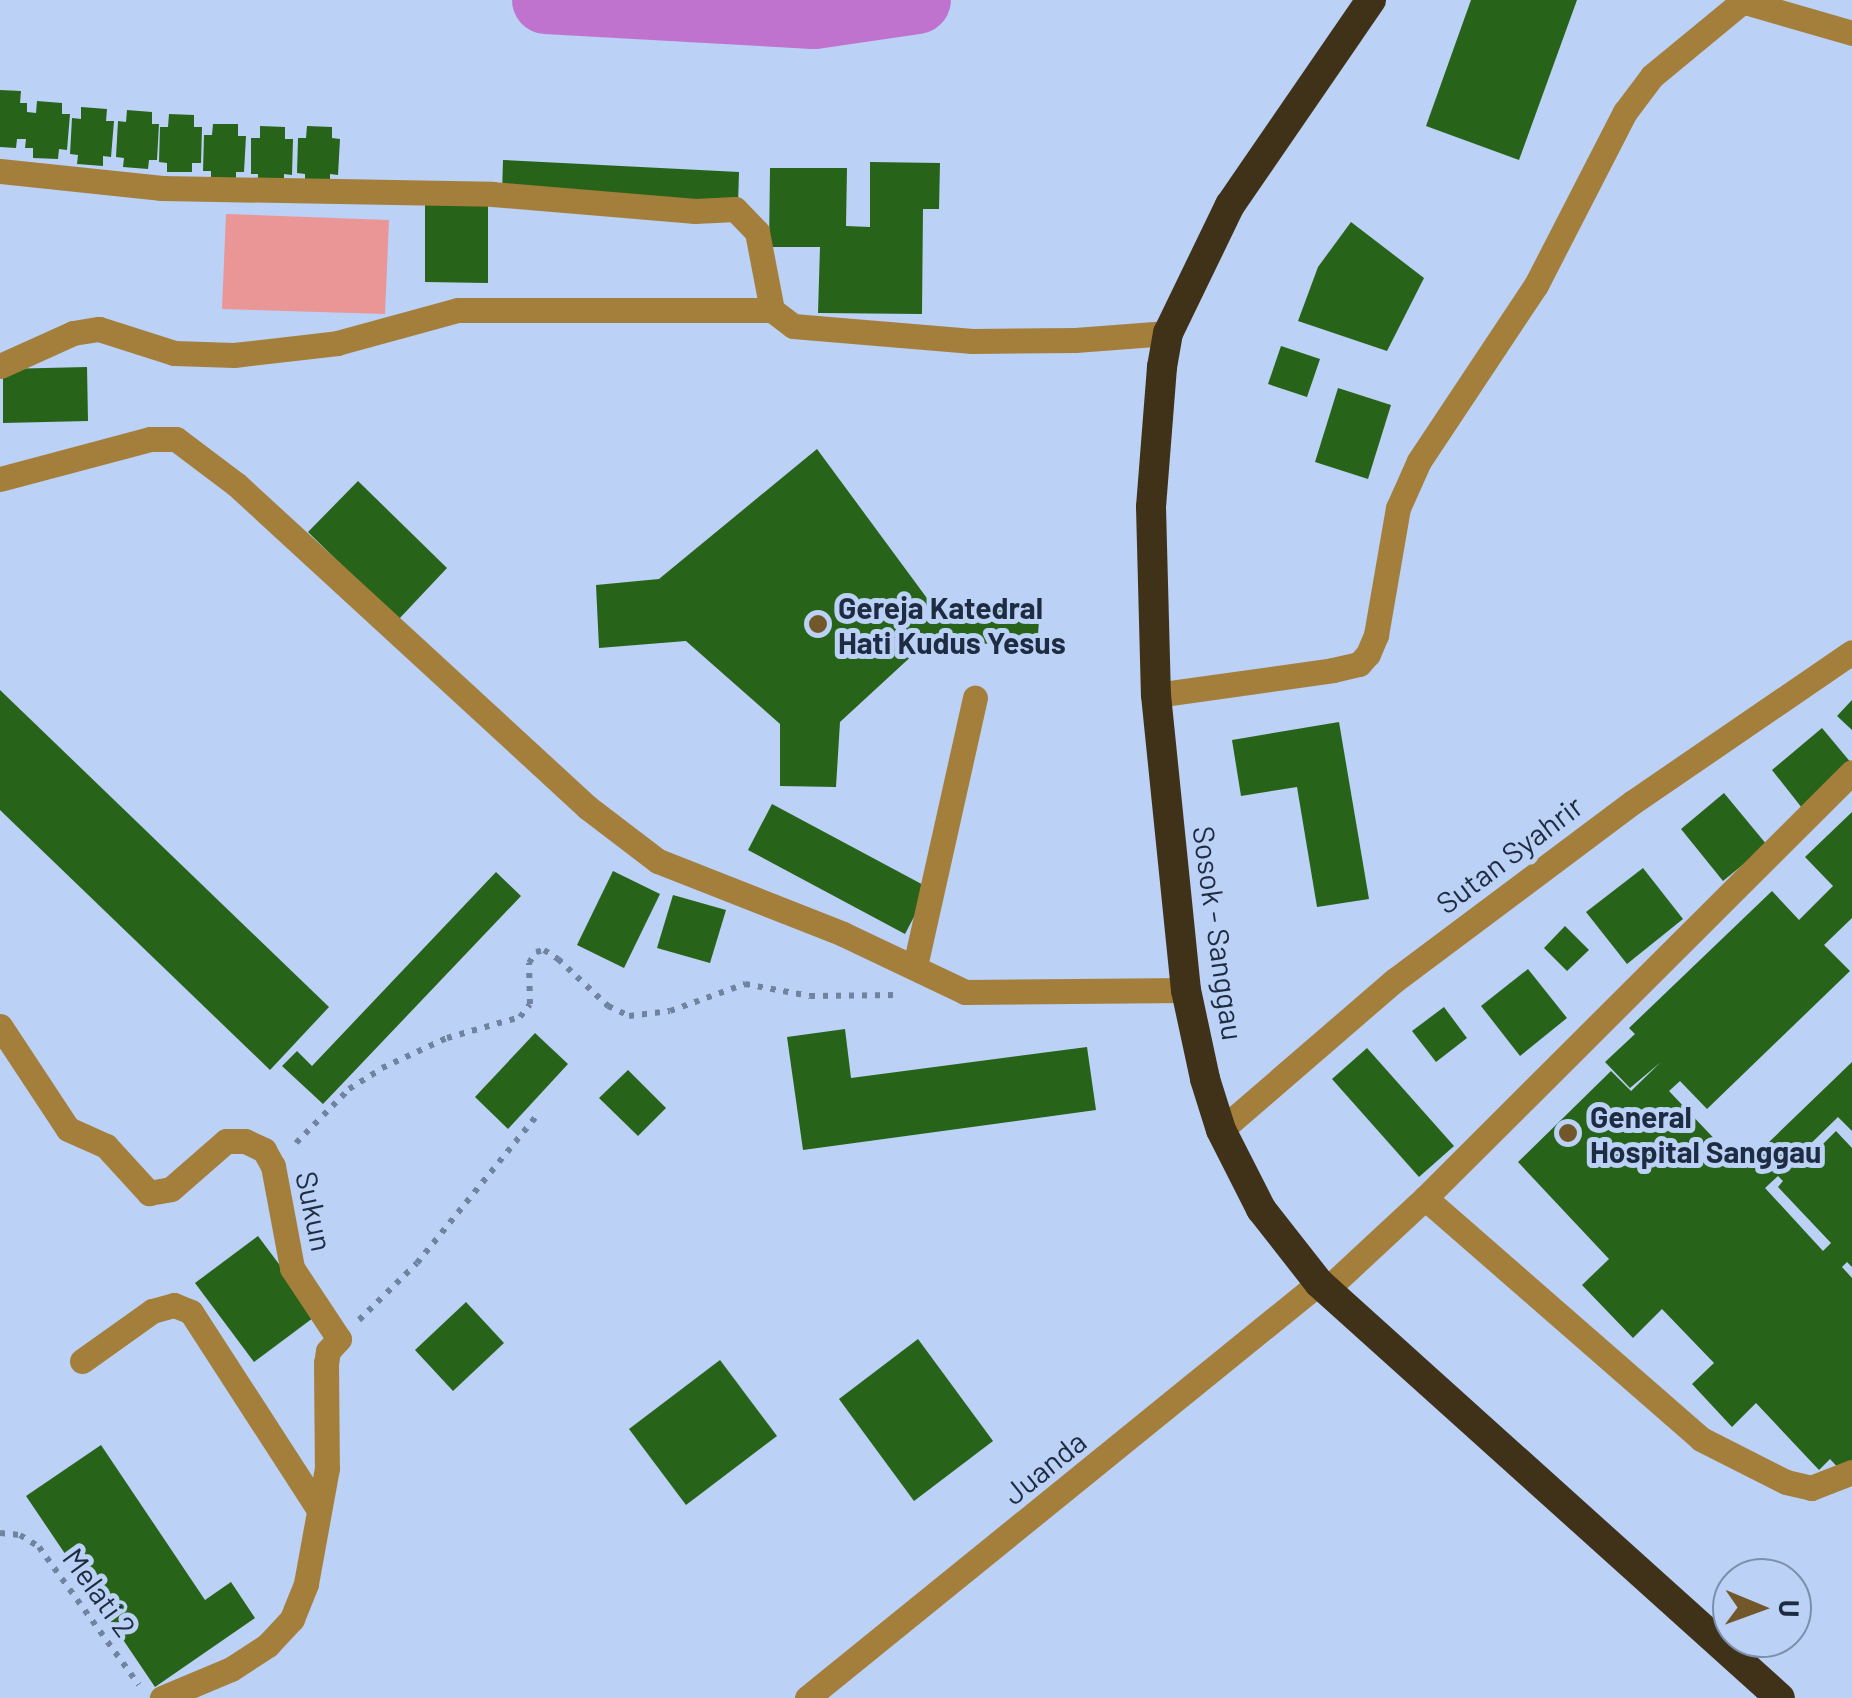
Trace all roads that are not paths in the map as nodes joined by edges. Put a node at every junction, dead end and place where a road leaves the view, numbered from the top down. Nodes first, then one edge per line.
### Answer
1 (1370, 0) edge
2 (1740, 1) edge
3 (1852, 33) edge
4 (0, 171) edge
5 (772, 310) junction
6 (1168, 334) junction
7 (0, 366) edge
8 (0, 479) edge
9 (1852, 652) edge
10 (1156, 694) junction
11 (975, 698) dead end
12 (1852, 772) edge
13 (914, 966) junction
14 (1186, 990) junction
15 (0, 1026) edge
16 (1221, 1130) junction
17 (1425, 1198) junction
18 (1323, 1286) junction
19 (82, 1361) dead end
20 (1852, 1472) edge
21 (318, 1508) junction
22 (162, 1698) edge
23 (807, 1698) edge
24 (1780, 1698) edge

1 - 6 highway, Sosok - Sanggau
2 - 3 street
2 - 10 street
4 - 5 street
5 - 6 street
5 - 7 street
6 - 10 highway, Sosok - Sanggau
8 - 13 street
9 - 16 street, Sutan Syahrir
10 - 14 highway, Sosok - Sanggau
11 - 13 street
12 - 17 street, Juanda
13 - 14 street
14 - 16 highway, Sosok - Sanggau
15 - 21 street, Sukun
16 - 18 highway, Sosok - Sanggau
17 - 18 street, Juanda
17 - 20 street
18 - 23 street, Juanda
18 - 24 highway, Sosok - Sanggau
19 - 21 street
21 - 22 street

